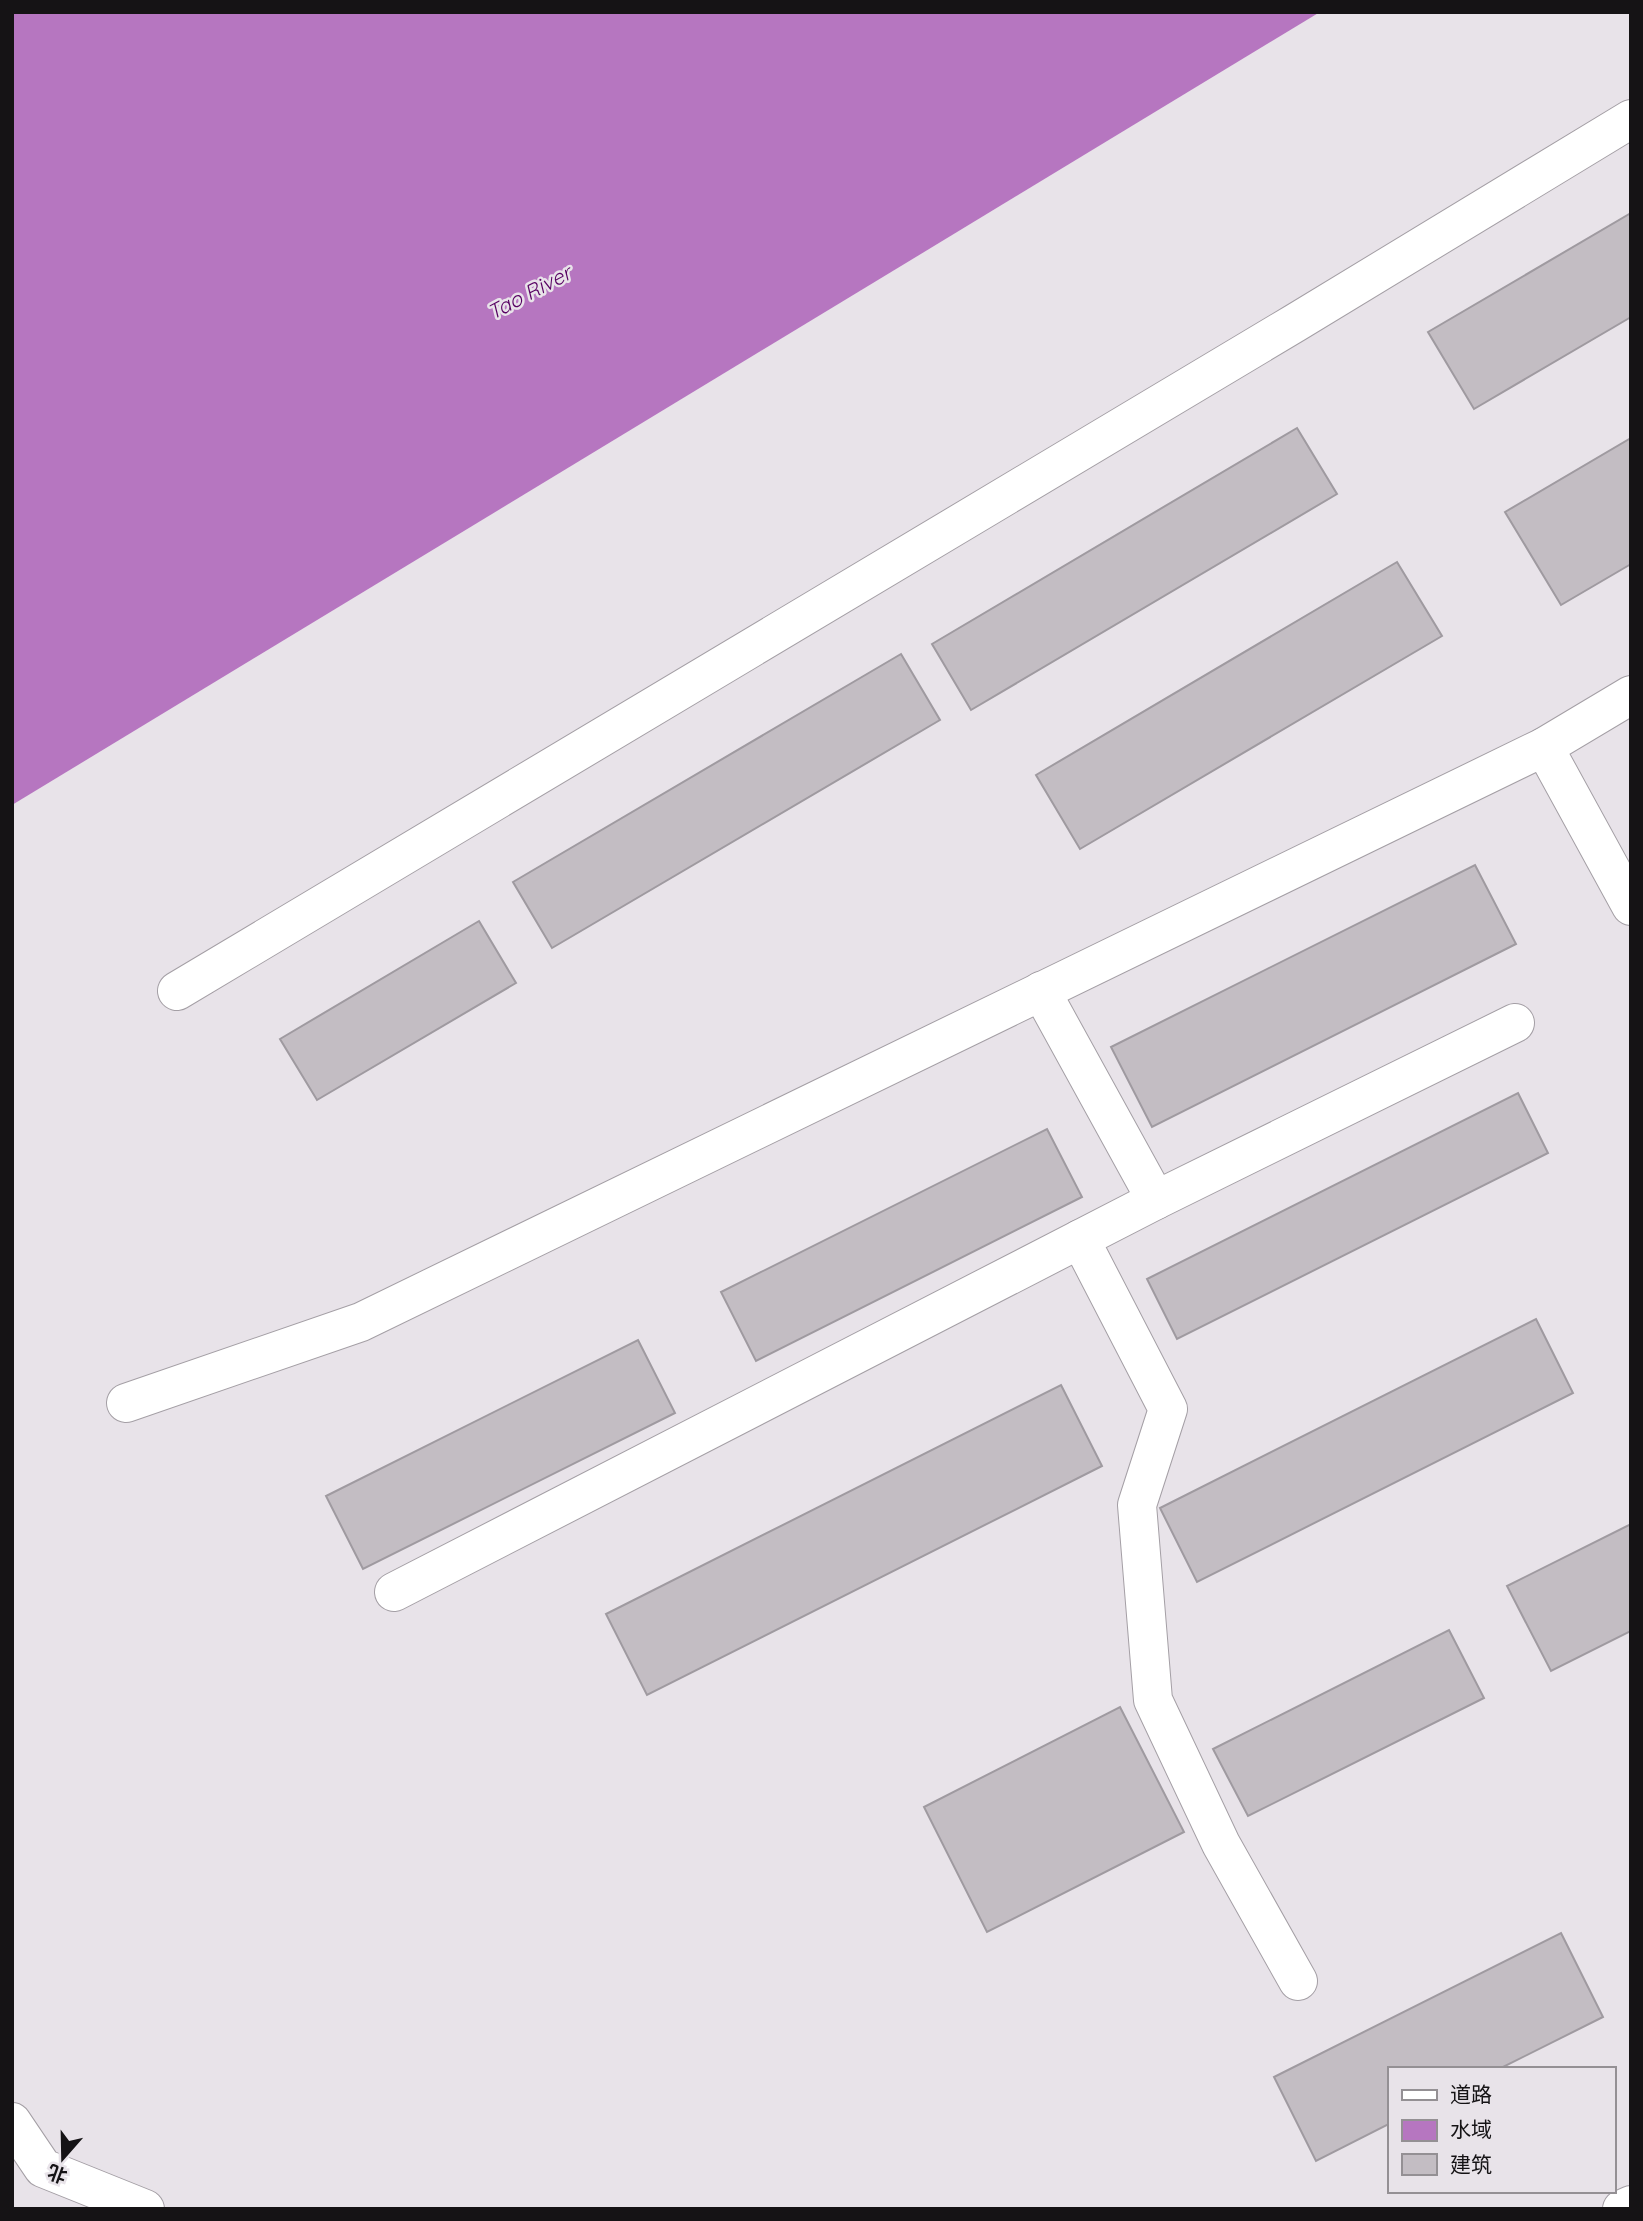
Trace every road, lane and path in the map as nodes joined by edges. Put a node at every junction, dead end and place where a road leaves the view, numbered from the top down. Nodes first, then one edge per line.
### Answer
1 (1631, 119) edge
2 (1631, 695) edge
3 (1544, 747) junction
4 (1631, 906) edge
5 (177, 991) dead end
6 (1041, 991) junction
7 (1515, 1023) dead end
8 (1156, 1200) junction
9 (1080, 1239) junction
10 (125, 1403) dead end
11 (394, 1592) dead end
12 (1298, 1981) dead end
13 (12, 2122) edge
14 (1631, 2205) edge
15 (145, 2209) edge
16 (1622, 2209) edge

1 - 5 street
2 - 3 street
3 - 4 street
3 - 6 street
6 - 8 street
6 - 10 street
7 - 8 street
8 - 9 street
9 - 11 street
9 - 12 street
13 - 15 street
14 - 16 street

